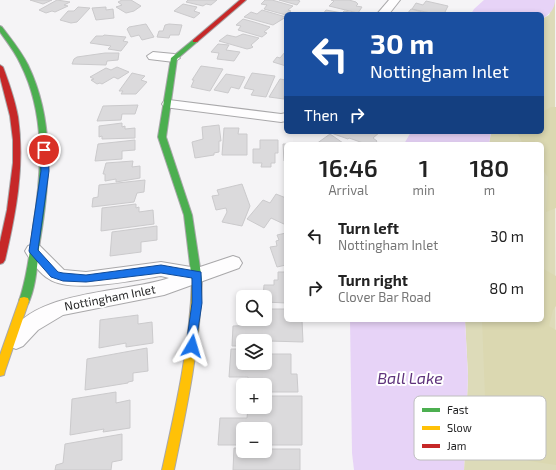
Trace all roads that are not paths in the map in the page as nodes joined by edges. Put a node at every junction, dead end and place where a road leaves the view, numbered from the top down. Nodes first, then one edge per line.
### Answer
1 (243, 0) edge
2 (395, 0) edge
3 (385, 12) edge
4 (0, 28) edge
5 (153, 56) dead end
6 (174, 58) junction
7 (0, 66) edge
8 (169, 104) junction
9 (284, 117) edge
10 (34, 251) junction
11 (0, 260) edge
12 (233, 263) dead end
13 (197, 275) junction
14 (10, 346) junction
15 (0, 371) edge
16 (168, 470) edge

1 - 6 main road
2 - 3 street
4 - 10 main road
5 - 6 street
6 - 8 main road
7 - 11 main road
8 - 9 street
8 - 13 main road
10 - 13 street, Nottingham Inlet
10 - 14 main road
12 - 13 street, Nottingham Inlet
13 - 14 street, Nottingham Inlet
13 - 16 main road
14 - 15 main road

